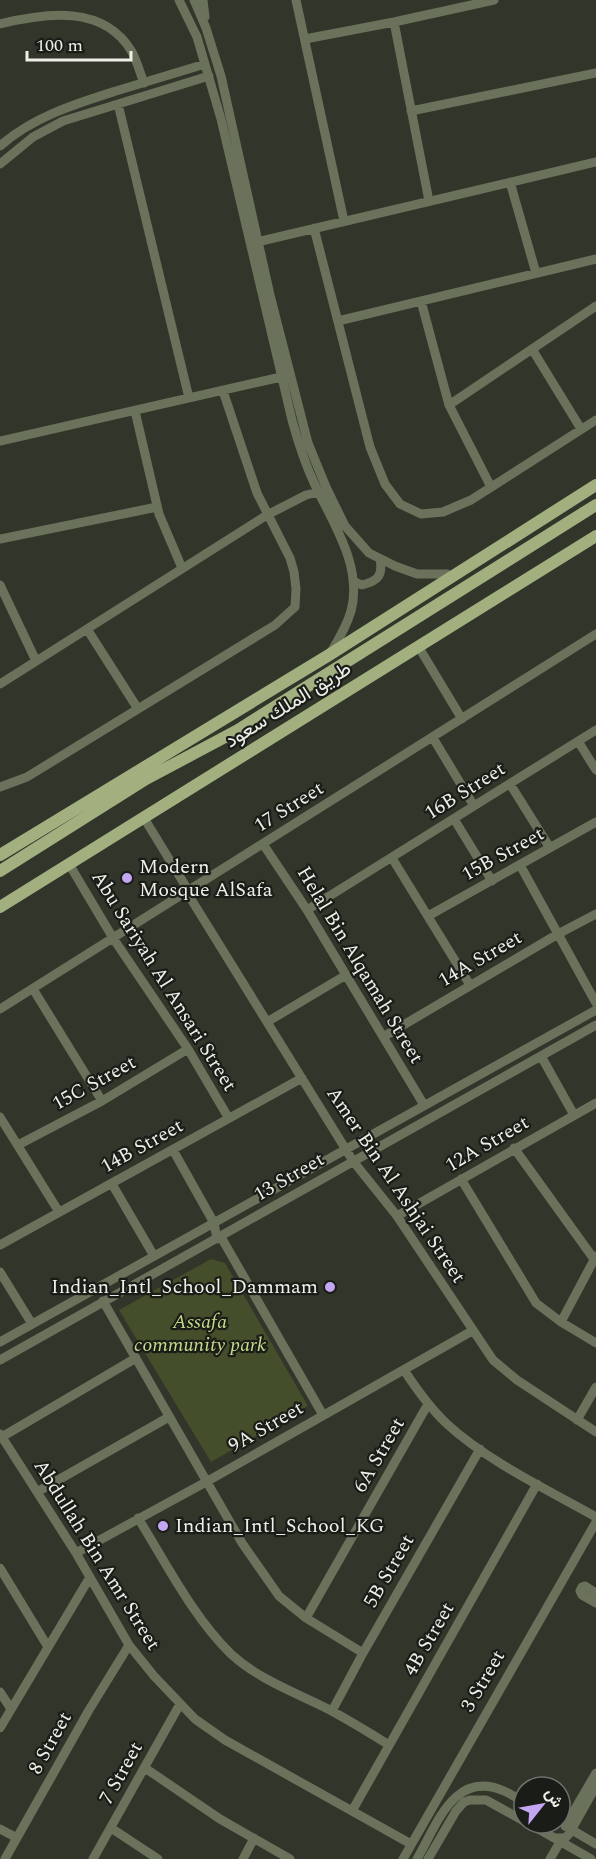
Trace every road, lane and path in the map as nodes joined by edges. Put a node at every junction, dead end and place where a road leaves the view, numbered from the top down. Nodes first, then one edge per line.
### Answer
1 (194, 0) edge
2 (203, 0) edge
3 (296, 0) edge
4 (494, 0) edge
5 (179, 2) edge
6 (394, 22) junction
7 (0, 24) edge
8 (206, 28) junction
9 (305, 39) junction
10 (205, 64) junction
11 (596, 73) edge
12 (209, 75) junction
13 (144, 83) junction
14 (118, 104) junction
15 (411, 111) junction
16 (0, 146) edge
17 (596, 162) edge
18 (0, 165) edge
19 (510, 182) junction
20 (429, 201) junction
21 (344, 221) junction
22 (314, 228) junction
23 (257, 242) junction
24 (596, 259) edge
25 (536, 273) junction
26 (421, 301) junction
27 (596, 306) edge
28 (338, 321) junction
29 (531, 350) junction
30 (281, 377) junction
31 (223, 391) junction
32 (189, 398) junction
33 (449, 405) junction
34 (135, 411) junction
35 (596, 420) edge
36 (581, 429) junction
37 (0, 441) edge
38 (596, 485) edge
39 (491, 487) junction
40 (318, 492) junction
41 (596, 505) edge
42 (157, 507) junction
43 (267, 515) junction
44 (596, 536) edge
45 (0, 539) edge
46 (380, 559) junction
47 (182, 568) junction
48 (447, 574) dead end
49 (353, 581) junction
50 (0, 585) edge
51 (87, 629) junction
52 (596, 634) edge
53 (418, 646) junction
54 (329, 656) junction
55 (36, 661) junction
56 (0, 684) edge
57 (138, 709) junction
58 (462, 719) junction
59 (596, 730) edge
60 (433, 738) junction
61 (578, 741) junction
62 (596, 770) edge
63 (510, 784) junction
64 (0, 787) edge
65 (474, 806) junction
66 (144, 818) junction
67 (454, 819) junction
68 (596, 822) edge
69 (263, 844) junction
70 (14, 846) junction
71 (0, 848) edge
72 (550, 848) junction
73 (0, 855) edge
74 (392, 858) junction
75 (69, 864) junction
76 (520, 865) junction
77 (0, 871) edge
78 (492, 880) junction
79 (187, 891) junction
80 (0, 908) edge
81 (307, 910) junction
82 (596, 914) edge
83 (428, 916) junction
84 (558, 934) junction
85 (113, 938) junction
86 (346, 975) junction
87 (470, 985) junction
88 (33, 989) junction
89 (596, 1003) edge
90 (0, 1009) edge
91 (596, 1010) edge
92 (267, 1022) junction
93 (596, 1025) edge
94 (383, 1037) junction
95 (188, 1049) junction
96 (541, 1056) junction
97 (302, 1078) junction
98 (102, 1101) junction
99 (596, 1103) edge
100 (424, 1105) junction
101 (574, 1115) junction
102 (0, 1117) edge
103 (228, 1117) junction
104 (18, 1145) junction
105 (514, 1148) junction
106 (345, 1149) junction
107 (173, 1150) junction
108 (353, 1161) junction
109 (461, 1179) junction
110 (112, 1184) junction
111 (59, 1212) junction
112 (397, 1216) junction
113 (214, 1223) junction
114 (219, 1238) junction
115 (0, 1245) edge
116 (154, 1256) junction
117 (595, 1258) edge
118 (0, 1272) edge
119 (104, 1302) junction
120 (561, 1322) junction
121 (32, 1324) junction
122 (472, 1331) junction
123 (0, 1342) edge
124 (596, 1343) edge
125 (135, 1358) junction
126 (0, 1360) edge
127 (404, 1370) junction
128 (596, 1387) edge
129 (428, 1404) junction
130 (323, 1415) junction
131 (169, 1417) junction
132 (577, 1420) junction
133 (596, 1432) edge
134 (1, 1436) edge
135 (480, 1449) junction
136 (206, 1482) junction
137 (537, 1484) junction
138 (37, 1492) junction
139 (138, 1518) junction
140 (596, 1520) edge
141 (76, 1553) junction
142 (0, 1568) edge
143 (90, 1577) junction
144 (596, 1593) edge
145 (596, 1603) edge
146 (306, 1618) junction
147 (129, 1645) junction
148 (48, 1647) junction
149 (363, 1653) junction
150 (0, 1692) edge
151 (180, 1704) junction
152 (11, 1709) junction
153 (332, 1711) junction
154 (0, 1728) edge
155 (389, 1745) junction
156 (145, 1768) junction
157 (596, 1773) edge
158 (596, 1786) edge
159 (466, 1788) junction
160 (512, 1796) edge
161 (478, 1799) junction
162 (352, 1811) junction
163 (512, 1814) edge
164 (572, 1815) edge
165 (572, 1818) edge
166 (111, 1828) junction
167 (0, 1829) edge
168 (572, 1829) edge
169 (548, 1835) edge
170 (565, 1835) edge
171 (17, 1838) junction
172 (254, 1838) junction
173 (557, 1840) junction
174 (596, 1843) edge
175 (411, 1844) junction
176 (5, 1859) edge
177 (93, 1859) edge
178 (158, 1859) edge
179 (243, 1859) edge
180 (290, 1859) edge
181 (403, 1859) edge
182 (417, 1859) edge
183 (428, 1859) edge
184 (550, 1859) edge
185 (591, 1859) edge

1 - 8 street
2 - 8 street
3 - 9 street
4 - 6 street
5 - 10 street
6 - 9 street
6 - 15 street
7 - 13 street
8 - 23 street
9 - 21 street
10 - 12 street
10 - 13 street
11 - 15 street
12 - 14 street
12 - 30 street
13 - 16 street
14 - 18 street
14 - 32 street
15 - 20 street
17 - 19 street
19 - 20 street
19 - 25 street
20 - 21 street
21 - 22 street
22 - 23 street
22 - 28 street
23 - 46 street
24 - 25 street
25 - 26 street
26 - 28 street
26 - 33 street
27 - 29 street
28 - 39 street
29 - 33 street
29 - 36 street
30 - 31 street
30 - 40 street
31 - 32 street
31 - 43 street
32 - 34 street
33 - 39 street
34 - 37 street
34 - 42 street
35 - 36 street
36 - 39 street
38 - 54 main road
40 - 43 street
40 - 49 street
41 - 77 main road, طريق الملك سعود
42 - 45 street
42 - 47 street
43 - 47 street
43 - 57 street
44 - 53 main road, طريق الملك سعود
46 - 48 street
46 - 49 street
47 - 51 street
49 - 54 street
50 - 55 street
51 - 55 street
51 - 57 street
52 - 58 street, 17 Street
53 - 58 street
53 - 66 main road, طريق الملك سعود
54 - 70 main road
55 - 56 street
57 - 64 street
58 - 60 street, 17 Street
59 - 61 street, 16B Street
60 - 65 street
60 - 69 street, 17 Street
61 - 62 street
61 - 63 street, 16B Street
63 - 65 street, 16B Street
63 - 72 street
65 - 67 street, 16B Street
66 - 75 main road, طريق الملك سعود
66 - 79 street, Amer Bin Al Ashjai Street
67 - 74 street, 16B Street
67 - 78 street
68 - 72 street, 15B Street
69 - 79 street, 17 Street
69 - 81 street, Helal Bin Alqamah Street
70 - 71 street
70 - 73 main road
72 - 76 street, 15B Street
74 - 81 street, 16B Street
74 - 83 street
75 - 80 main road, طريق الملك سعود
75 - 85 street, Abu Sariyah Al Ansari Street
76 - 78 street, 15B Street
76 - 84 street
78 - 83 street, 15B Street
79 - 85 street, 17 Street
79 - 92 street, Amer Bin Al Ashjai Street
81 - 86 street, Helal Bin Alqamah Street
82 - 84 street, 14A Street
83 - 87 street
84 - 87 street, 14A Street
84 - 89 street
85 - 88 street, 17 Street
85 - 95 street, Abu Sariyah Al Ansari Street
86 - 92 street
86 - 94 street, Helal Bin Alqamah Street
87 - 94 street, 14A Street
88 - 90 street, 17 Street
88 - 98 street
91 - 100 street, 13 Street
92 - 97 street, Amer Bin Al Ashjai Street
93 - 96 street, 13 Street
94 - 100 street, Helal Bin Alqamah Street
95 - 98 street, 15C Street
95 - 103 street, Abu Sariyah Al Ansari Street
96 - 101 street
96 - 108 street, 13 Street
97 - 103 street, 14B Street
97 - 106 street, Amer Bin Al Ashjai Street
98 - 104 street, 15C Street
99 - 101 street, 12A Street
100 - 106 street, 13 Street
101 - 105 street, 12A Street
102 - 104 street
103 - 107 street, 14B Street
104 - 111 street
105 - 109 street, 12A Street
105 - 117 street
106 - 108 street, Amer Bin Al Ashjai Street
106 - 113 street, 13 Street
107 - 110 street, 14B Street
107 - 113 street
108 - 112 street, Amer Bin Al Ashjai Street
108 - 114 street, 13 Street
109 - 112 street, 12A Street
109 - 120 street
110 - 111 street, 14B Street
110 - 116 street
111 - 115 street, 14B Street
112 - 122 street, Amer Bin Al Ashjai Street
113 - 114 street
113 - 116 street, 13 Street
114 - 119 street, 13 Street
114 - 130 street
116 - 121 street, 13 Street
117 - 120 street
118 - 121 street
119 - 125 street
119 - 126 street, 13 Street
120 - 124 street
121 - 123 street, 13 Street
122 - 127 street, 9A Street
122 - 132 street, Amer Bin Al Ashjai Street
125 - 131 street
125 - 134 street
127 - 129 street
127 - 130 street, 9A Street
128 - 132 street
129 - 135 street
129 - 146 street, 6A Street
130 - 136 street, 9A Street
131 - 136 street
131 - 138 street
132 - 133 street, Amer Bin Al Ashjai Street
134 - 138 street, Abdullah Bin Amr Street
135 - 137 street
135 - 149 street, 5B Street
136 - 139 street, 9A Street
136 - 146 street
137 - 140 street
137 - 155 street, 4B Street
138 - 141 street, Abdullah Bin Amr Street
139 - 141 street, 9A Street
139 - 153 street
140 - 175 street, 3 Street
141 - 143 street, Abdullah Bin Amr Street
142 - 148 street
143 - 147 street, Abdullah Bin Amr Street
143 - 148 street
144 - 145 street
146 - 149 street
147 - 151 street, Abdullah Bin Amr Street
147 - 171 street, 8 Street
148 - 152 street
149 - 153 street, 5B Street
150 - 152 street
151 - 156 street, 7 Street
151 - 162 street, Abdullah Bin Amr Street
152 - 154 street
153 - 155 street
155 - 162 street, 4B Street
156 - 166 street, 7 Street
156 - 172 street
157 - 164 street
158 - 165 street
159 - 160 street
159 - 161 street
159 - 182 street
161 - 163 street
161 - 183 street
162 - 175 street, Abdullah Bin Amr Street
166 - 177 street, 7 Street
166 - 178 street
167 - 171 street
168 - 174 street
169 - 173 street
170 - 173 street
171 - 176 street, 8 Street
172 - 179 street
172 - 180 street
173 - 184 street
173 - 185 street
175 - 181 street, 3 Street

